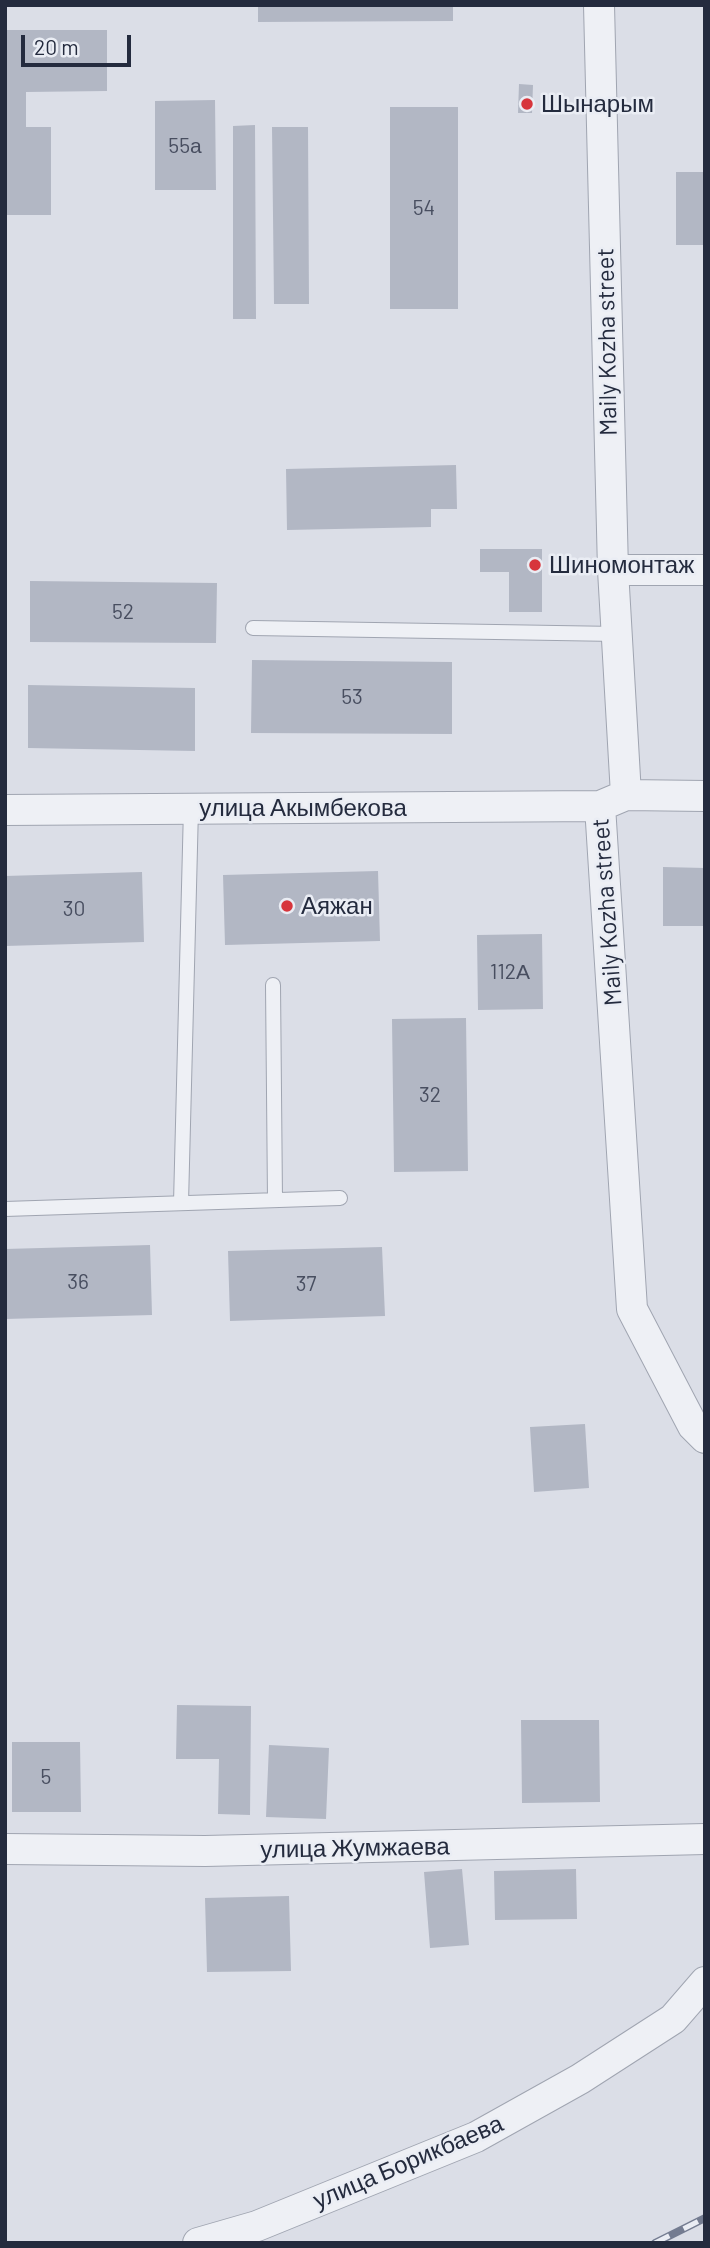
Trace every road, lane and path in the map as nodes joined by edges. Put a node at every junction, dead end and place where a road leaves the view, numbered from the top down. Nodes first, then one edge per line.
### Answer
1 (599, 5) edge
2 (613, 570) junction
3 (705, 570) edge
4 (253, 628) dead end
5 (617, 634) junction
6 (705, 796) edge
7 (613, 801) junction
8 (191, 808) junction
9 (5, 810) edge
10 (273, 985) dead end
11 (340, 1198) dead end
12 (275, 1200) junction
13 (181, 1203) junction
14 (5, 1209) edge
15 (705, 1438) edge
16 (705, 1839) edge
17 (5, 1849) edge
18 (705, 1982) edge
19 (198, 2243) edge

1 - 2 street, Maily Kozha street
2 - 3 street
2 - 5 street, Maily Kozha street
4 - 5 lane
5 - 7 street, Maily Kozha street
6 - 7 street, улица Акымбекова
7 - 8 street, улица Акымбекова
7 - 15 street, Maily Kozha street
8 - 9 street, улица Акымбекова
8 - 13 lane
10 - 12 lane
11 - 12 lane
12 - 13 lane
13 - 14 lane
16 - 17 street, улица Жумжаева
18 - 19 street, улица Борикбаева

